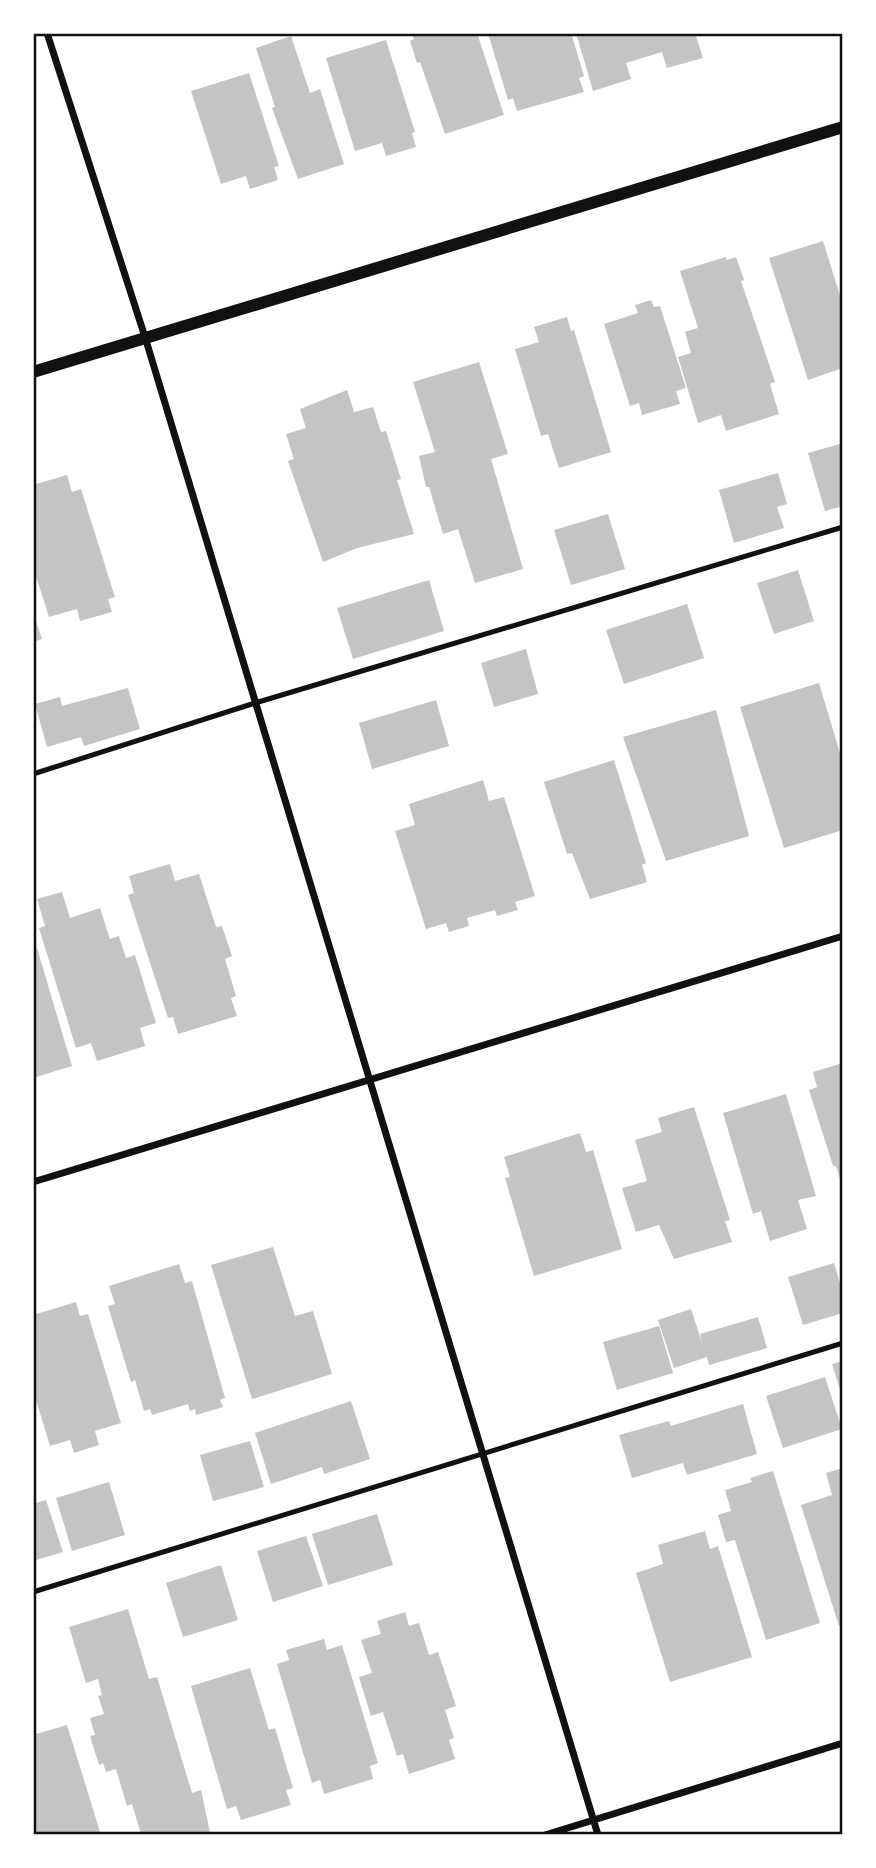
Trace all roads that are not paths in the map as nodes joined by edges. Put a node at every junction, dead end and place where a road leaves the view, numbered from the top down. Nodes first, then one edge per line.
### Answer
1 (47, 33) edge
2 (843, 127) edge
3 (145, 337) junction
4 (33, 372) edge
5 (843, 527) edge
6 (256, 703) junction
7 (33, 774) edge
8 (843, 936) edge
9 (368, 1080) junction
10 (33, 1182) edge
11 (843, 1343) edge
12 (484, 1455) junction
13 (33, 1592) edge
14 (843, 1743) edge
15 (593, 1820) junction
16 (545, 1835) edge
17 (598, 1835) edge

1 - 3 street
2 - 3 street
3 - 4 street
3 - 6 street
5 - 6 lane
6 - 7 lane
6 - 9 street
8 - 9 street
9 - 10 street
9 - 12 street
11 - 12 lane
12 - 13 lane
12 - 15 street
14 - 15 street
15 - 16 street
15 - 17 street

